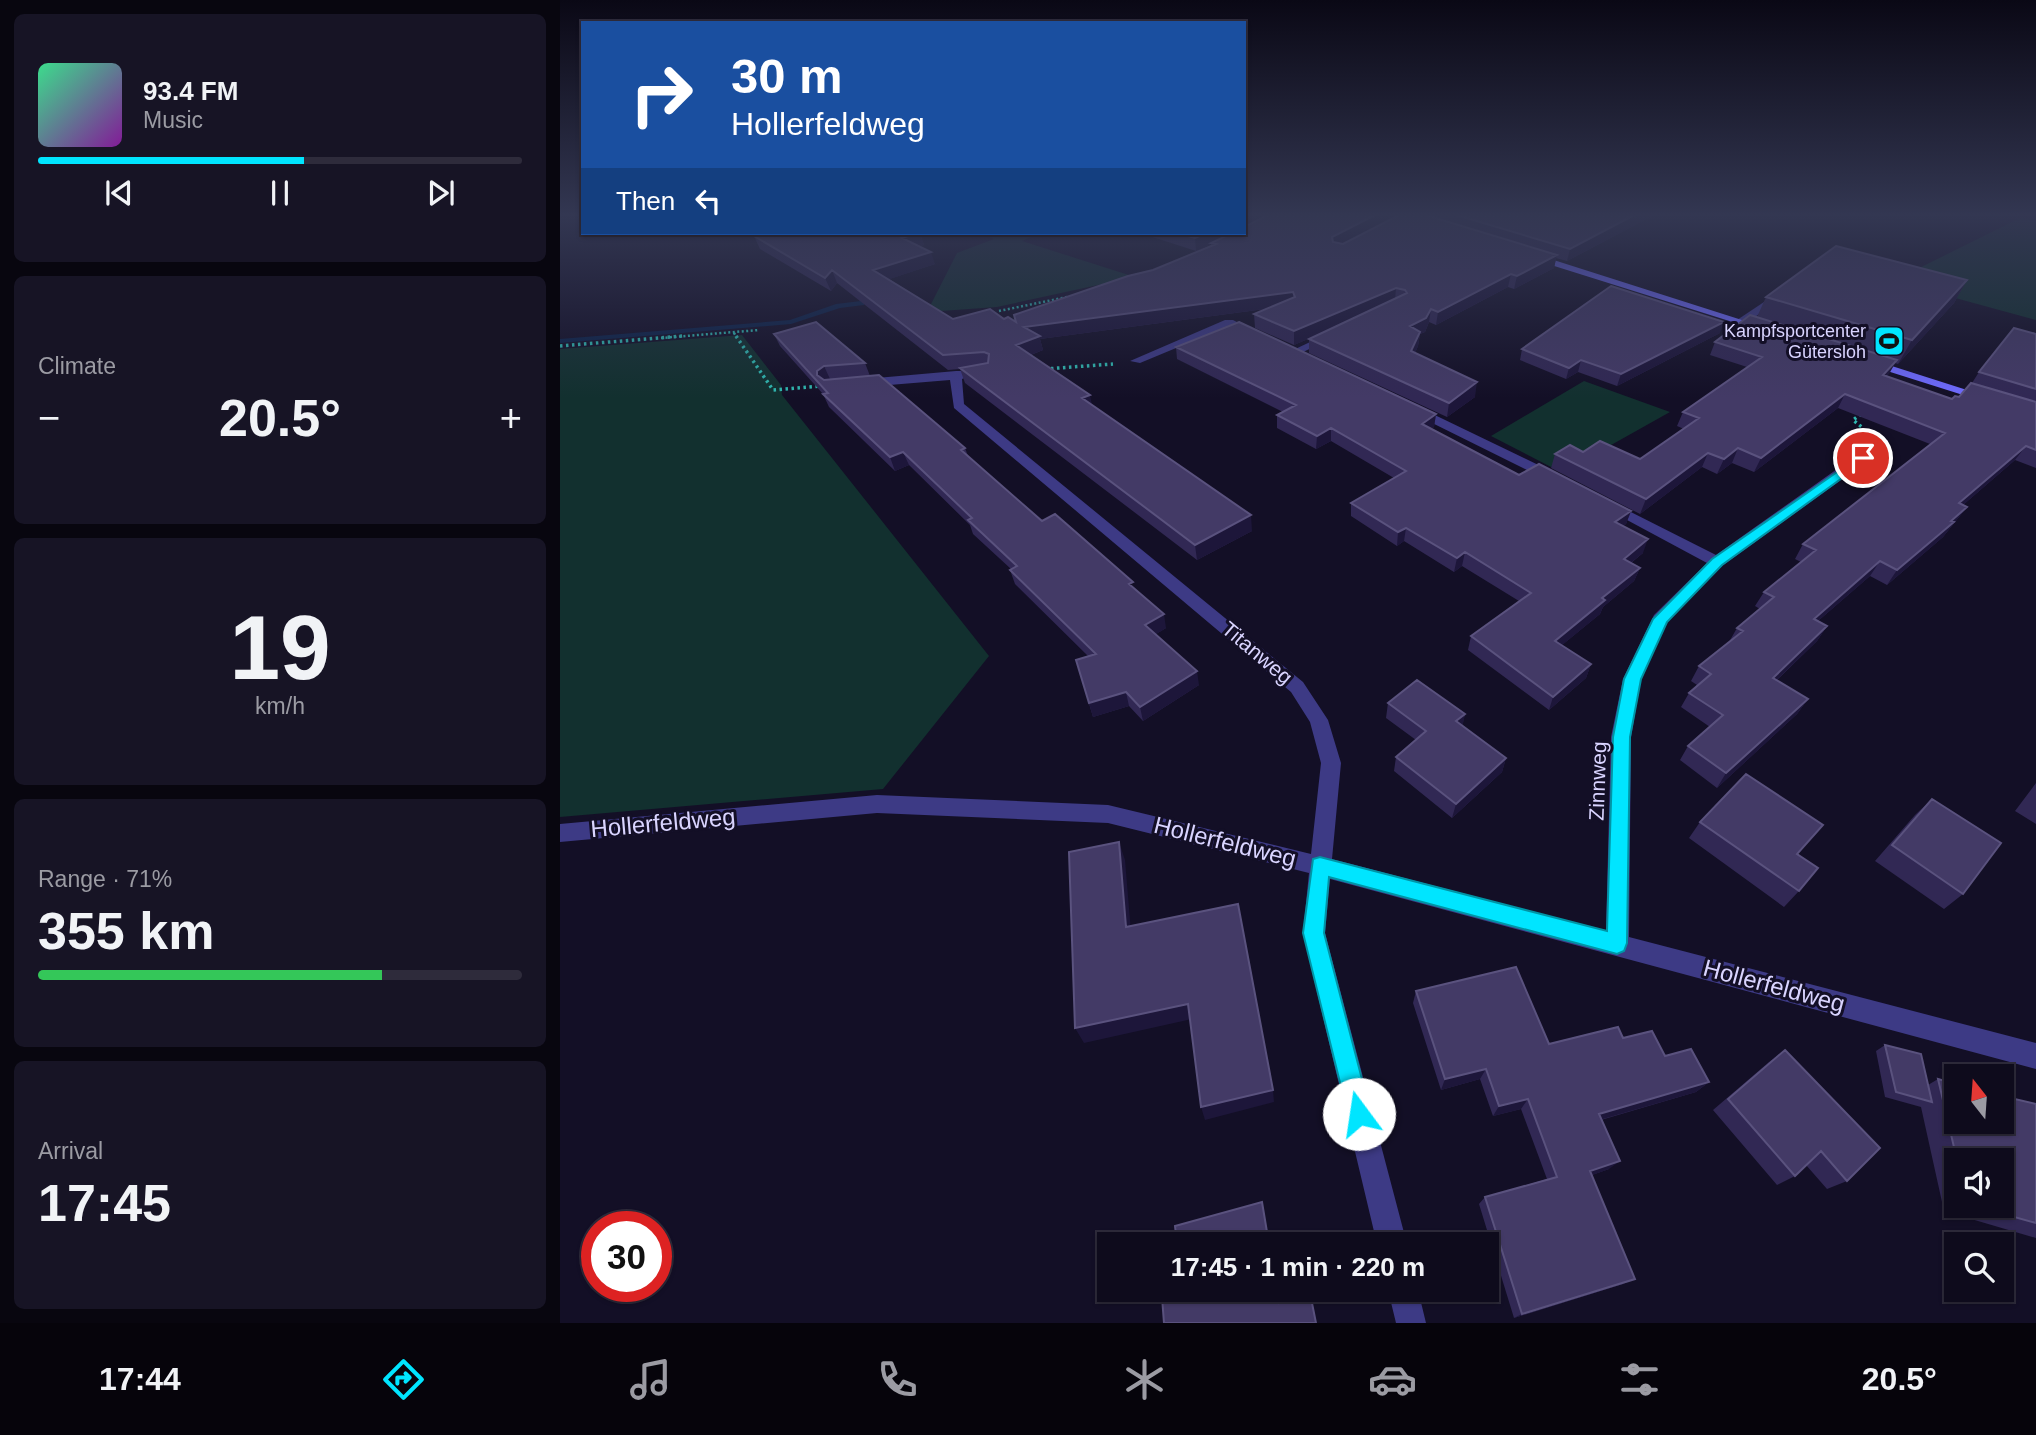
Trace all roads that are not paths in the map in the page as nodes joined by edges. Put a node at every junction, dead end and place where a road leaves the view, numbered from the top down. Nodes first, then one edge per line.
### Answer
1 (1590, 275) edge
2 (1794, 284) edge
3 (1741, 322) junction
4 (1768, 330) edge
5 (1341, 332) edge
6 (1262, 337) edge
7 (1296, 353) edge
8 (1856, 358) edge
9 (1136, 361) road end
10 (977, 374) edge
11 (956, 375) junction
12 (830, 386) edge
13 (1396, 401) edge
14 (1997, 401) edge
15 (1883, 443) road end
16 (1571, 486) edge
17 (1595, 499) edge
18 (1717, 562) junction
19 (560, 833) edge
20 (1320, 866) junction
21 (1617, 943) junction
22 (2036, 1056) edge
23 (1389, 1232) edge
24 (1406, 1302) edge
25 (1411, 1323) edge

1 - 3 street
2 - 3 street
3 - 4 street
5 - 7 street
6 - 9 street
8 - 14 street
10 - 11 street
11 - 12 street
11 - 20 street, Titanweg
13 - 16 street
15 - 18 street, Zinnweg
17 - 18 street
18 - 21 street, Zinnweg
19 - 20 street, Hollerfeldweg
20 - 21 street, Hollerfeldweg
20 - 23 street, Titanweg
21 - 22 street, Hollerfeldweg
24 - 25 street

